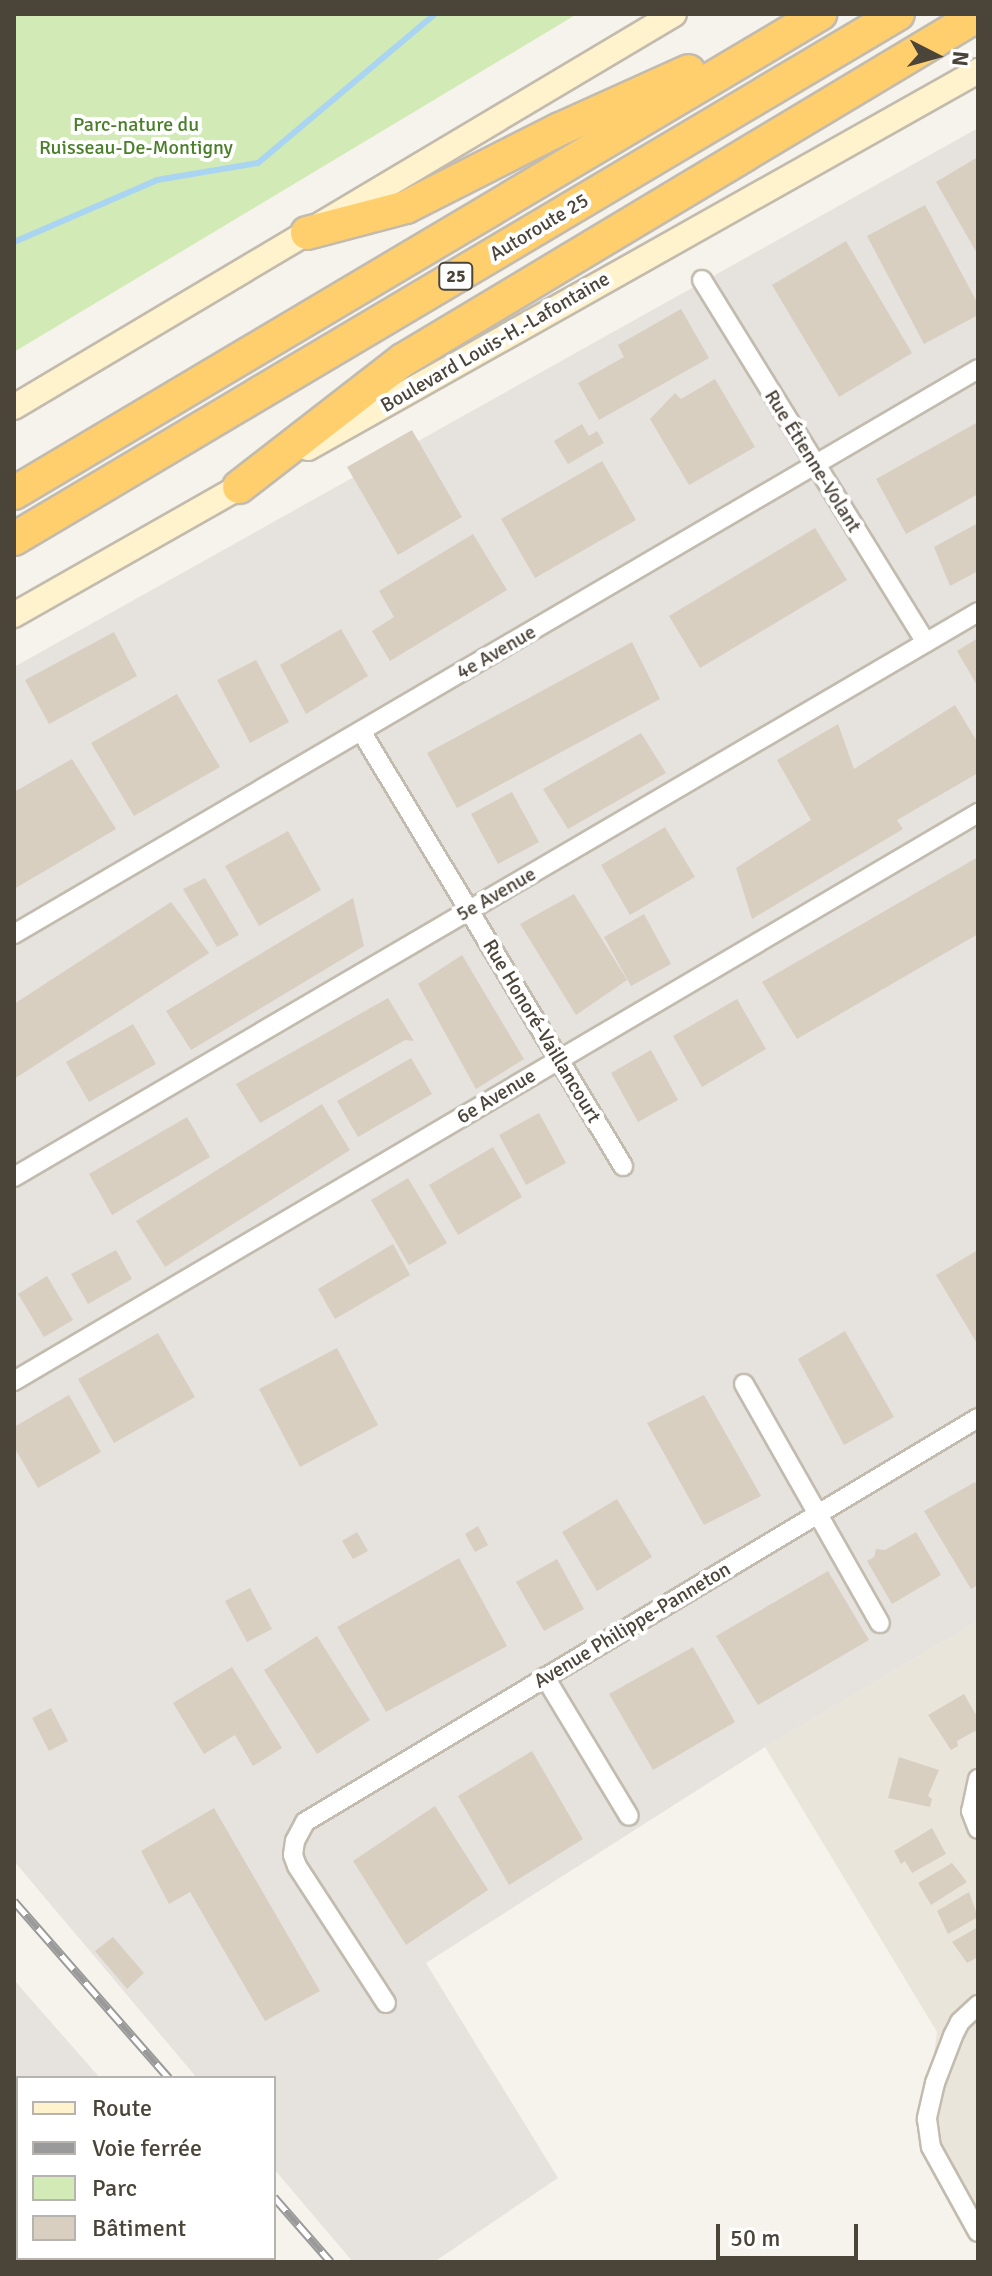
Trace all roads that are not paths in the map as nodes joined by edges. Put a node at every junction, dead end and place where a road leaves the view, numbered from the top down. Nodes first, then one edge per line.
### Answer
1 (674, 14) edge
2 (818, 14) edge
3 (898, 14) edge
4 (978, 15) edge
5 (978, 71) edge
6 (307, 233) junction
7 (702, 280) dead end
8 (978, 369) edge
9 (14, 407) edge
10 (815, 465) junction
11 (239, 487) junction
12 (14, 493) edge
13 (14, 539) edge
14 (978, 612) edge
15 (14, 615) edge
16 (926, 642) junction
17 (361, 731) junction
18 (978, 813) edge
19 (470, 910) junction
20 (14, 934) edge
21 (559, 1059) junction
22 (623, 1166) dead end
23 (15, 1175) edge
24 (14, 1381) edge
25 (744, 1384) dead end
26 (978, 1418) edge
27 (819, 1514) junction
28 (880, 1623) dead end
29 (545, 1677) junction
30 (978, 1779) edge
31 (629, 1816) dead end
32 (978, 1829) edge
33 (386, 2003) dead end
34 (978, 2005) edge
35 (978, 2232) edge

1 - 6 main road
2 - 6 highway
2 - 12 highway, Autoroute 25 / 25
3 - 13 highway, Autoroute 25 / 25
4 - 11 highway
5 - 11 main road, Boulevard Louis-H.-Lafontaine
6 - 9 main road
7 - 10 street, Rue Étienne-Volant
8 - 10 street, 4e Avenue
10 - 16 street, Rue Étienne-Volant
10 - 17 street, 4e Avenue
11 - 15 main road, Boulevard Louis-H.-Lafontaine
14 - 16 street, 5e Avenue
16 - 19 street, 5e Avenue
17 - 19 street, Rue Honoré-Vaillancourt
17 - 20 street, 4e Avenue
18 - 21 street, 6e Avenue
19 - 21 street, Rue Honoré-Vaillancourt
19 - 23 street, 5e Avenue
21 - 22 street, Rue Honoré-Vaillancourt
21 - 24 street, 6e Avenue
25 - 27 street
26 - 27 street, Avenue Philippe-Panneton
27 - 28 street
27 - 29 street, Avenue Philippe-Panneton
29 - 31 street
29 - 33 street, Avenue Philippe-Panneton
30 - 32 street
34 - 35 street

